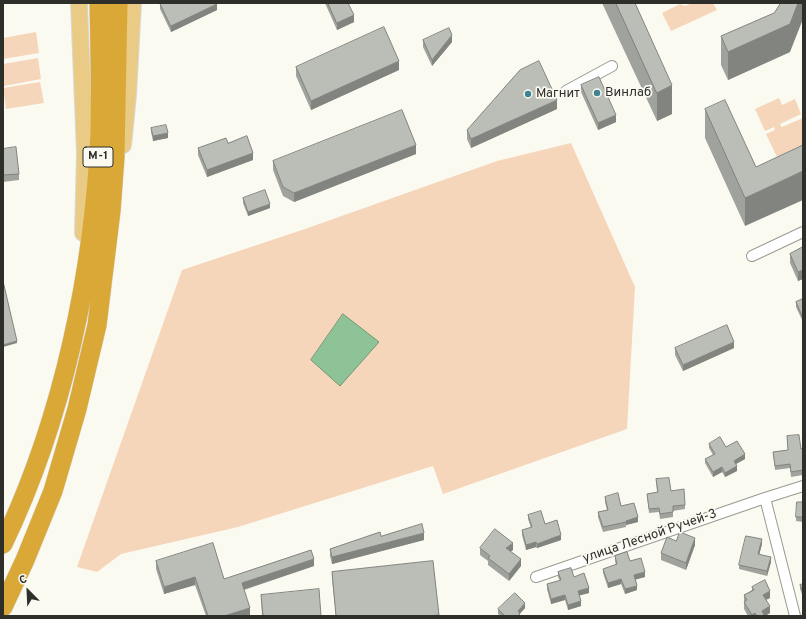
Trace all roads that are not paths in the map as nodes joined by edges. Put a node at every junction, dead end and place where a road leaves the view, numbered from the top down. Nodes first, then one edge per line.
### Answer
1 (79, 3) edge
2 (99, 3) edge
3 (118, 3) edge
4 (133, 3) edge
5 (612, 66) dead end
6 (566, 91) dead end
7 (111, 211) junction
8 (803, 232) edge
9 (752, 256) dead end
10 (78, 310) junction
11 (803, 486) edge
12 (765, 498) junction
13 (3, 544) edge
14 (536, 577) dead end
15 (3, 607) edge
16 (795, 616) edge

1 - 10 main road
2 - 10 highway, М-1
3 - 7 highway, М-1
4 - 7 main road
5 - 6 street
7 - 15 highway, М-1
8 - 9 street
10 - 13 highway, М-1
11 - 12 street, улица Лесной Ручей-3
12 - 14 street, улица Лесной Ручей-3
12 - 16 street

